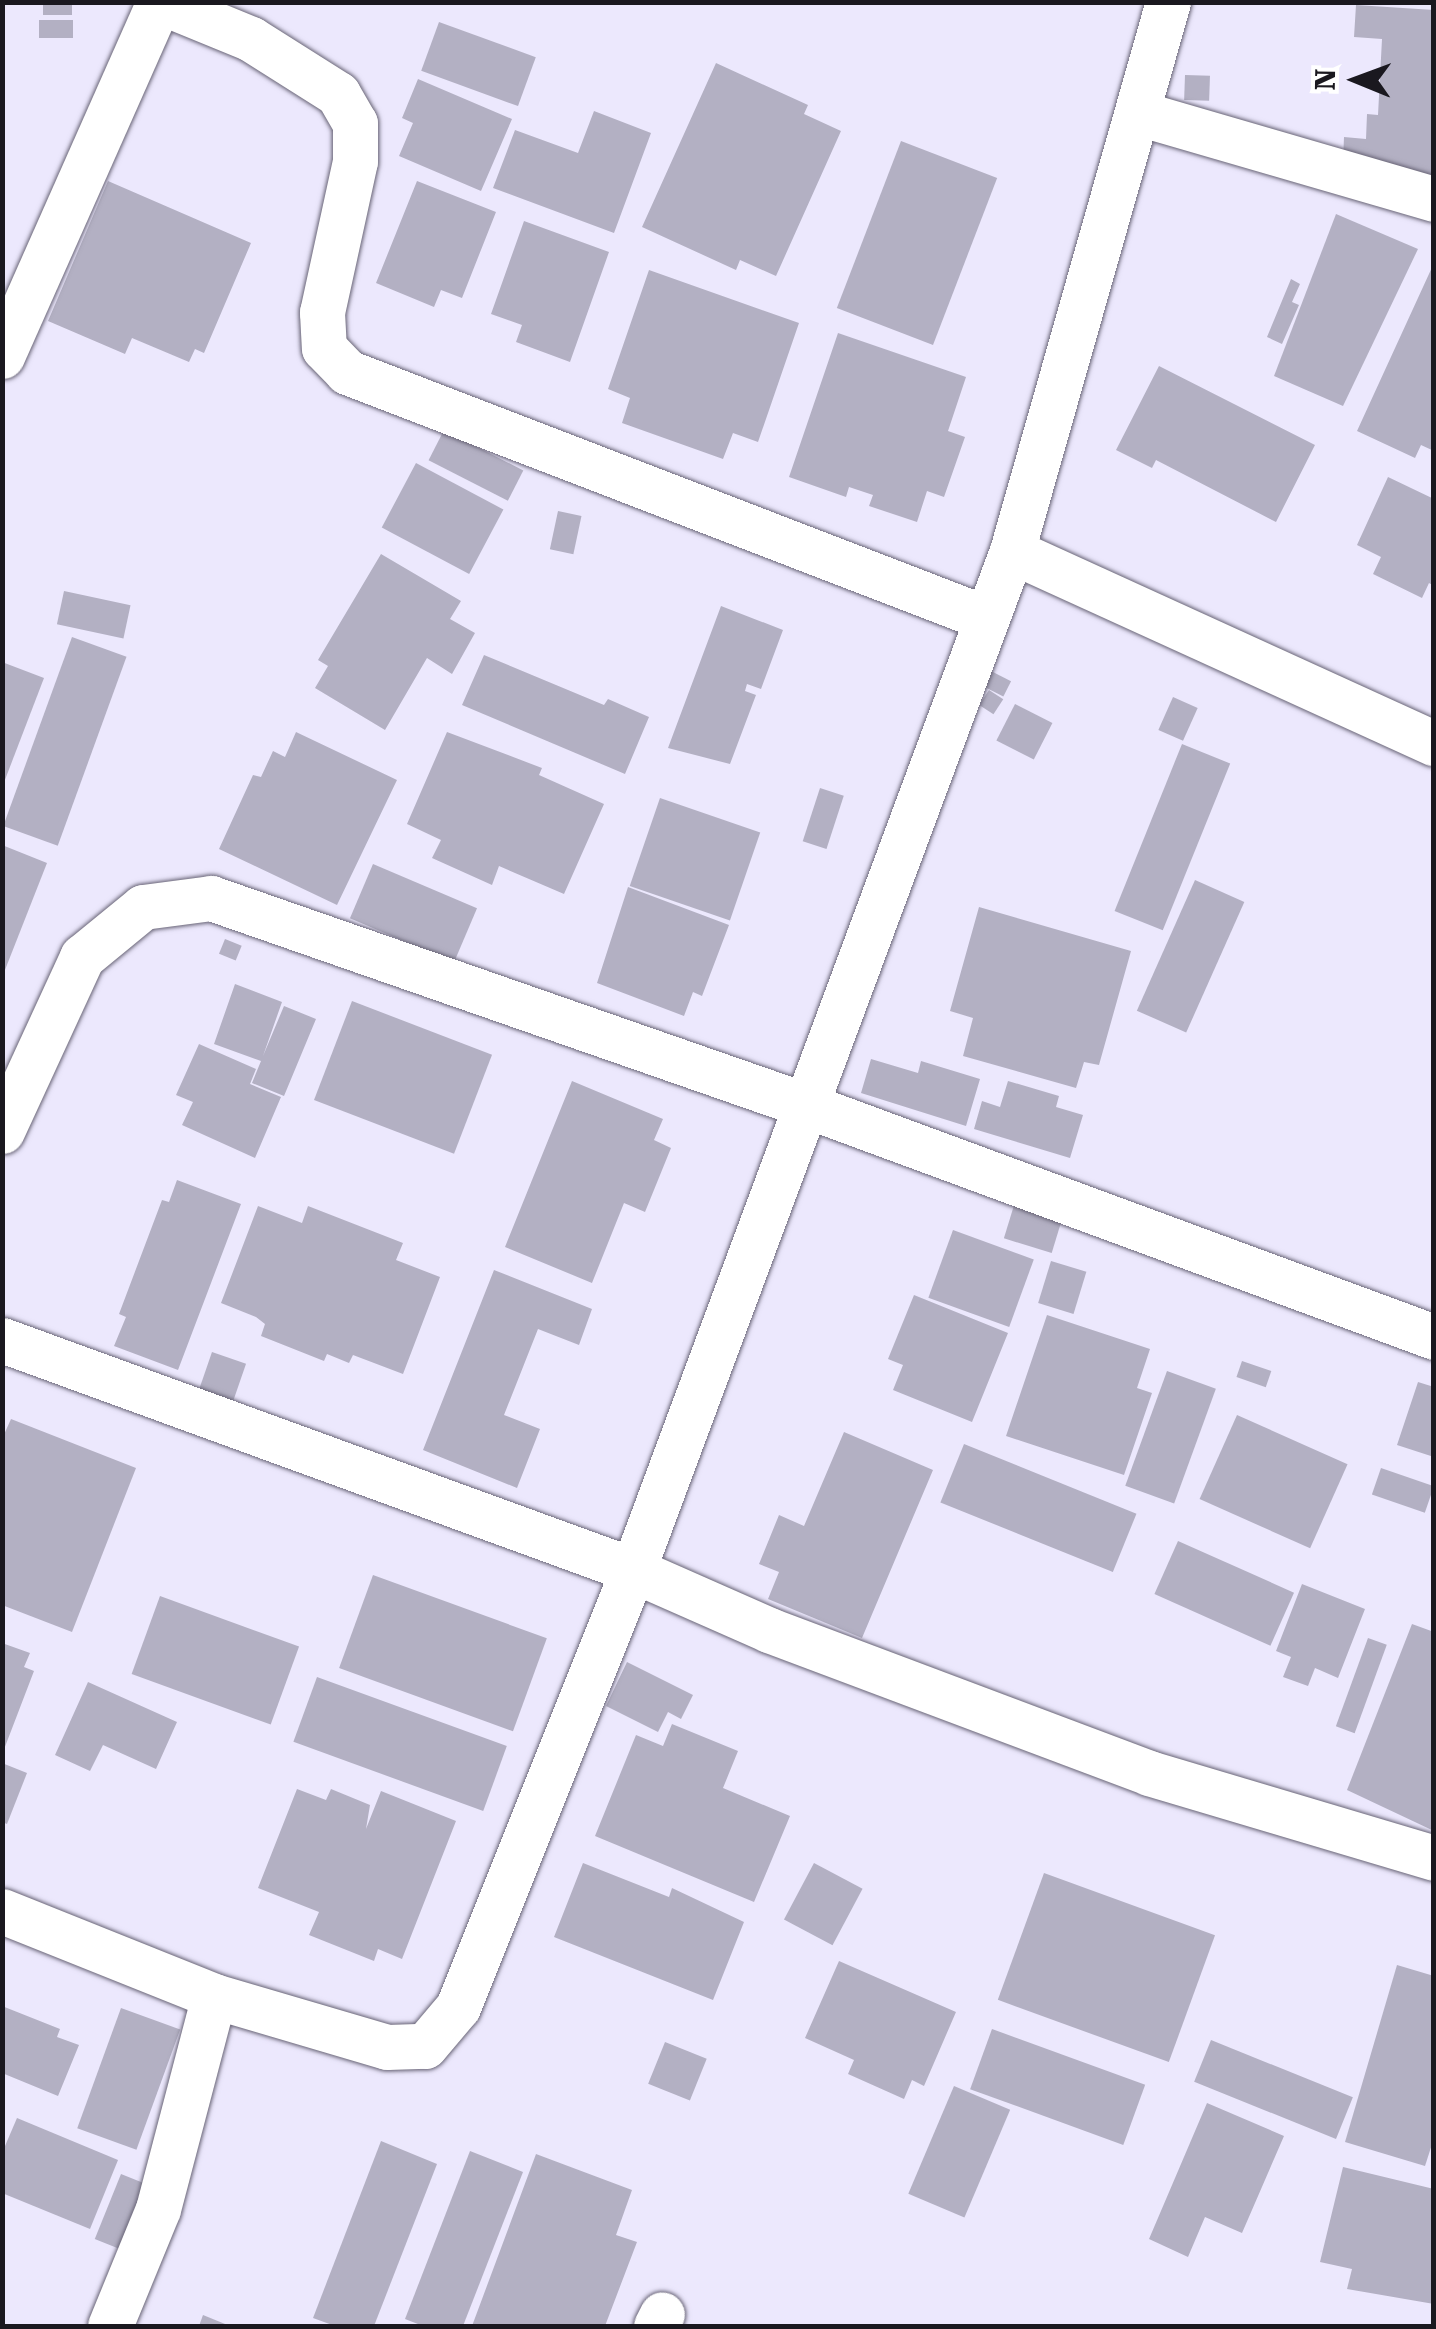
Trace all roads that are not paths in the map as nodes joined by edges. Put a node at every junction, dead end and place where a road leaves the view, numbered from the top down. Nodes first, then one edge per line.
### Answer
1 (160, 2) edge
2 (1168, 2) edge
3 (1138, 113) junction
4 (1434, 199) edge
5 (2, 356) edge
6 (1012, 551) junction
7 (986, 618) junction
8 (1434, 743) edge
9 (808, 1106) junction
10 (4, 1121) edge
11 (1434, 1337) edge
12 (2, 1340) edge
13 (633, 1570) junction
14 (1434, 1858) edge
15 (2, 1911) edge
16 (214, 1996) junction
17 (110, 2326) edge

1 - 5 street
1 - 7 street
2 - 3 street
3 - 4 street
3 - 6 street
6 - 7 street
6 - 8 street
7 - 9 street
9 - 10 street
9 - 11 street
9 - 13 street
12 - 13 street
13 - 14 street
13 - 16 street
15 - 16 street
16 - 17 street

